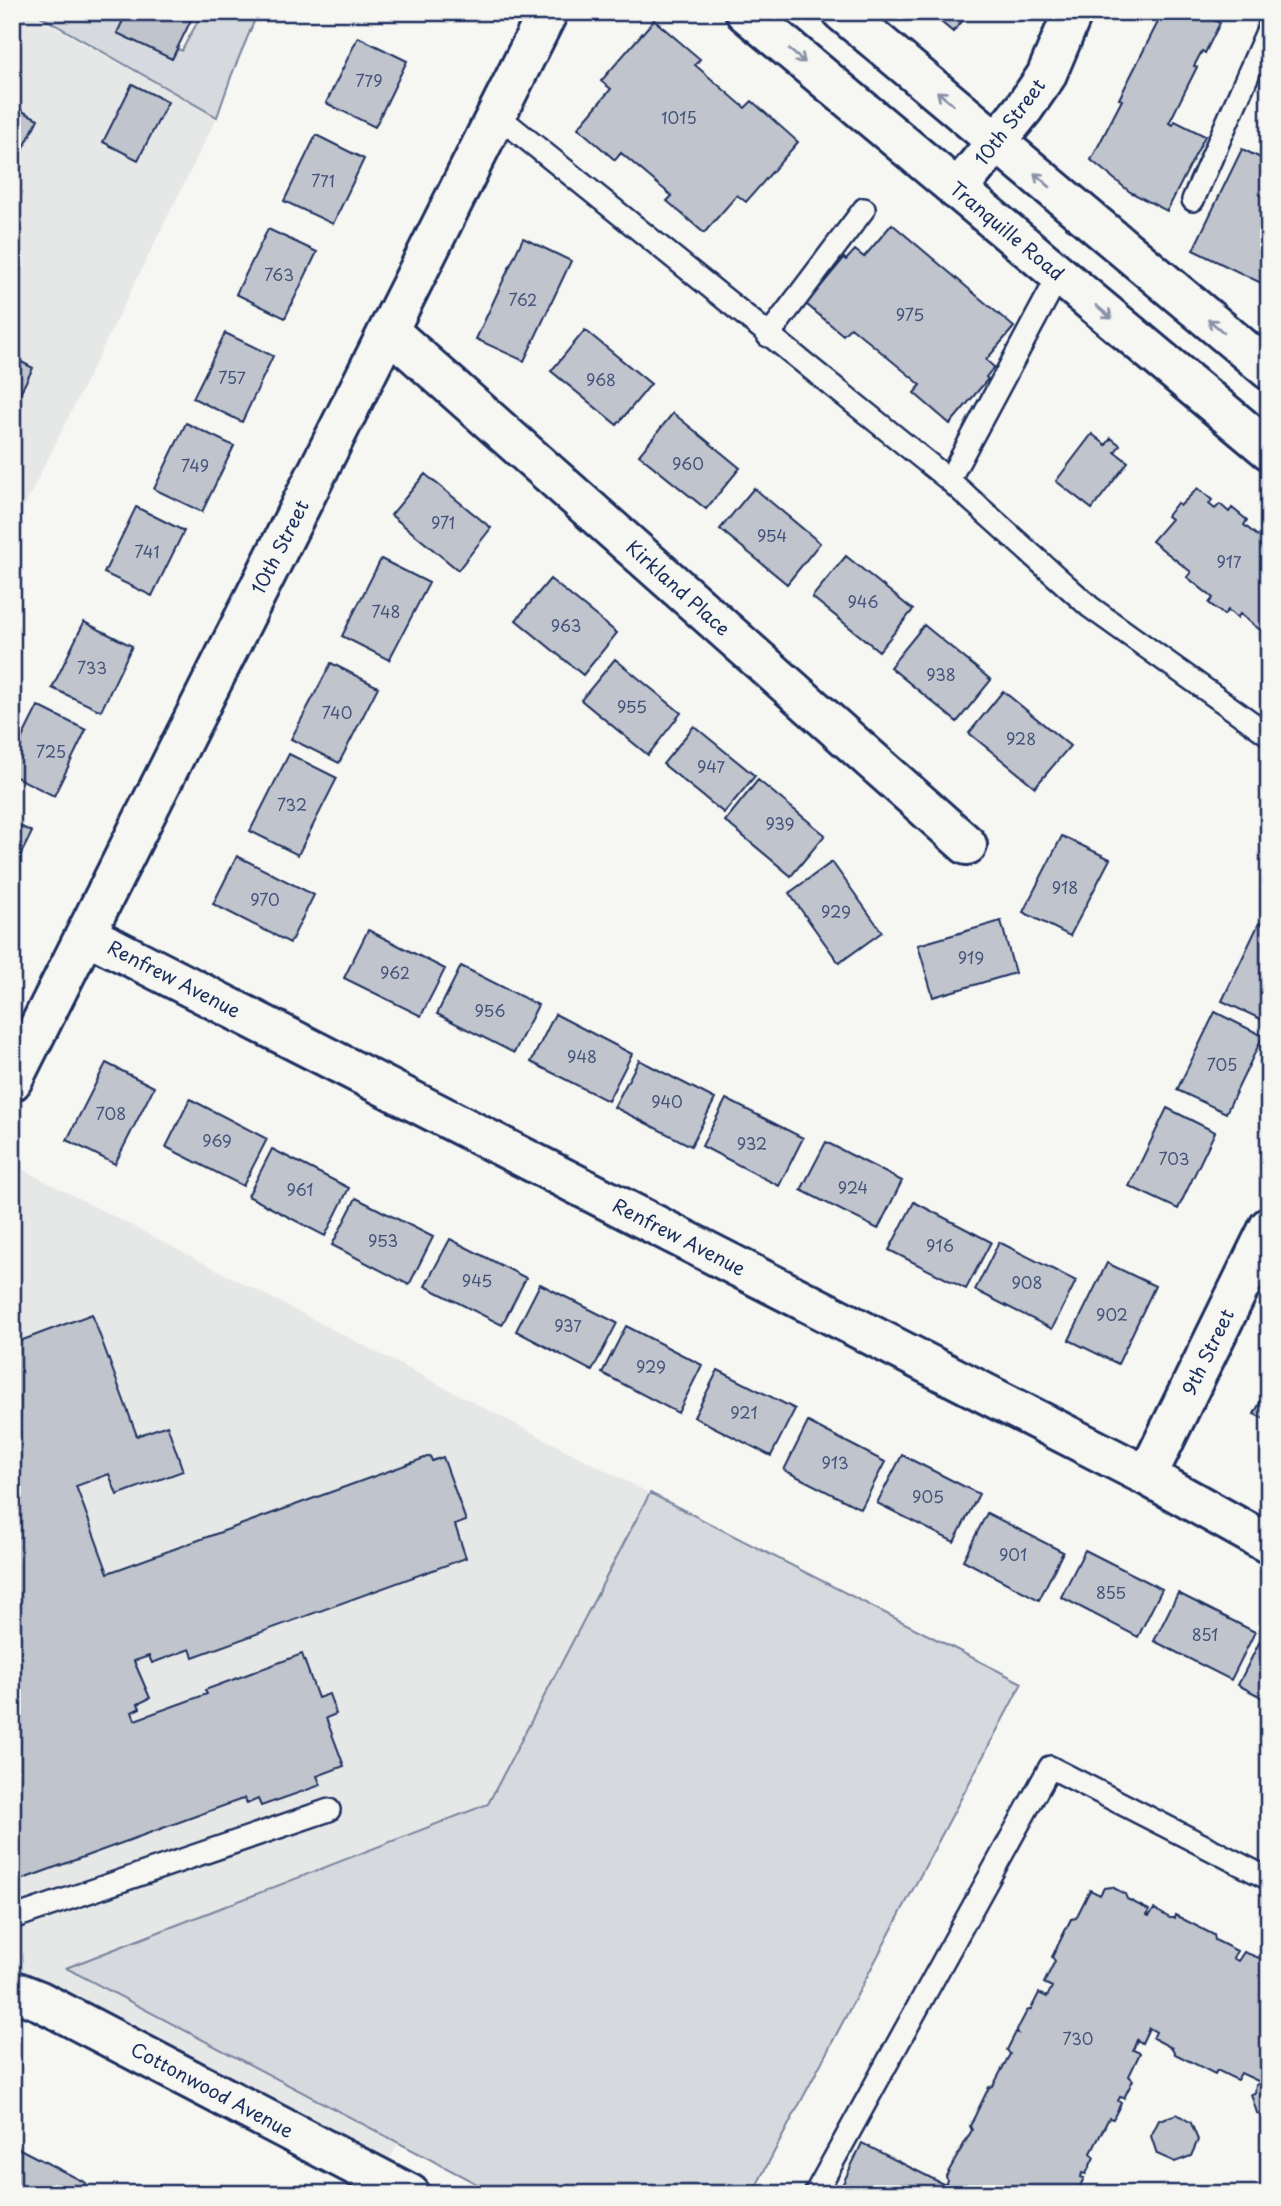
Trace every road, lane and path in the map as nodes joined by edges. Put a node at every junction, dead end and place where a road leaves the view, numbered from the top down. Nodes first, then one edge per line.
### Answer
1 (548, 12) edge
2 (745, 12) edge
3 (842, 12) edge
4 (1073, 12) edge
5 (1269, 27) edge
6 (496, 115) junction
7 (997, 142) junction
8 (957, 191) junction
9 (1193, 200) dead end
10 (864, 209) dead end
11 (1059, 275) junction
12 (389, 331) junction
13 (768, 336) junction
14 (1269, 370) edge
15 (1269, 450) edge
16 (949, 480) junction
17 (1269, 735) edge
18 (967, 845) dead end
19 (86, 934) junction
20 (12, 1081) edge
21 (1269, 1227) edge
22 (1147, 1476) junction
23 (1269, 1544) edge
24 (329, 1810) dead end
25 (1269, 1879) edge
26 (12, 1918) edge
27 (12, 1990) edge
28 (410, 2194) edge
29 (816, 2194) edge

1 - 6 street, 10th Street
2 -> 8 street, Tranquille Road
7 -> 3 street
4 - 7 street, 10th Street
5 - 9 lane
6 - 12 street, 10th Street
6 - 13 lane
7 - 8 street, 10th Street
14 -> 7 street
8 - 11 street, Tranquille Road
10 - 13 lane
11 -> 15 street, Tranquille Road
11 - 16 lane
12 - 18 street, Kirkland Place
12 - 19 street, 10th Street
13 - 16 lane
16 - 17 lane
19 - 20 street, 10th Street
19 - 22 street, Renfrew Avenue
21 - 22 street, 9th Street
22 - 23 street, Renfrew Avenue
24 - 26 lane
25 - 29 lane
27 - 28 street, Cottonwood Avenue

